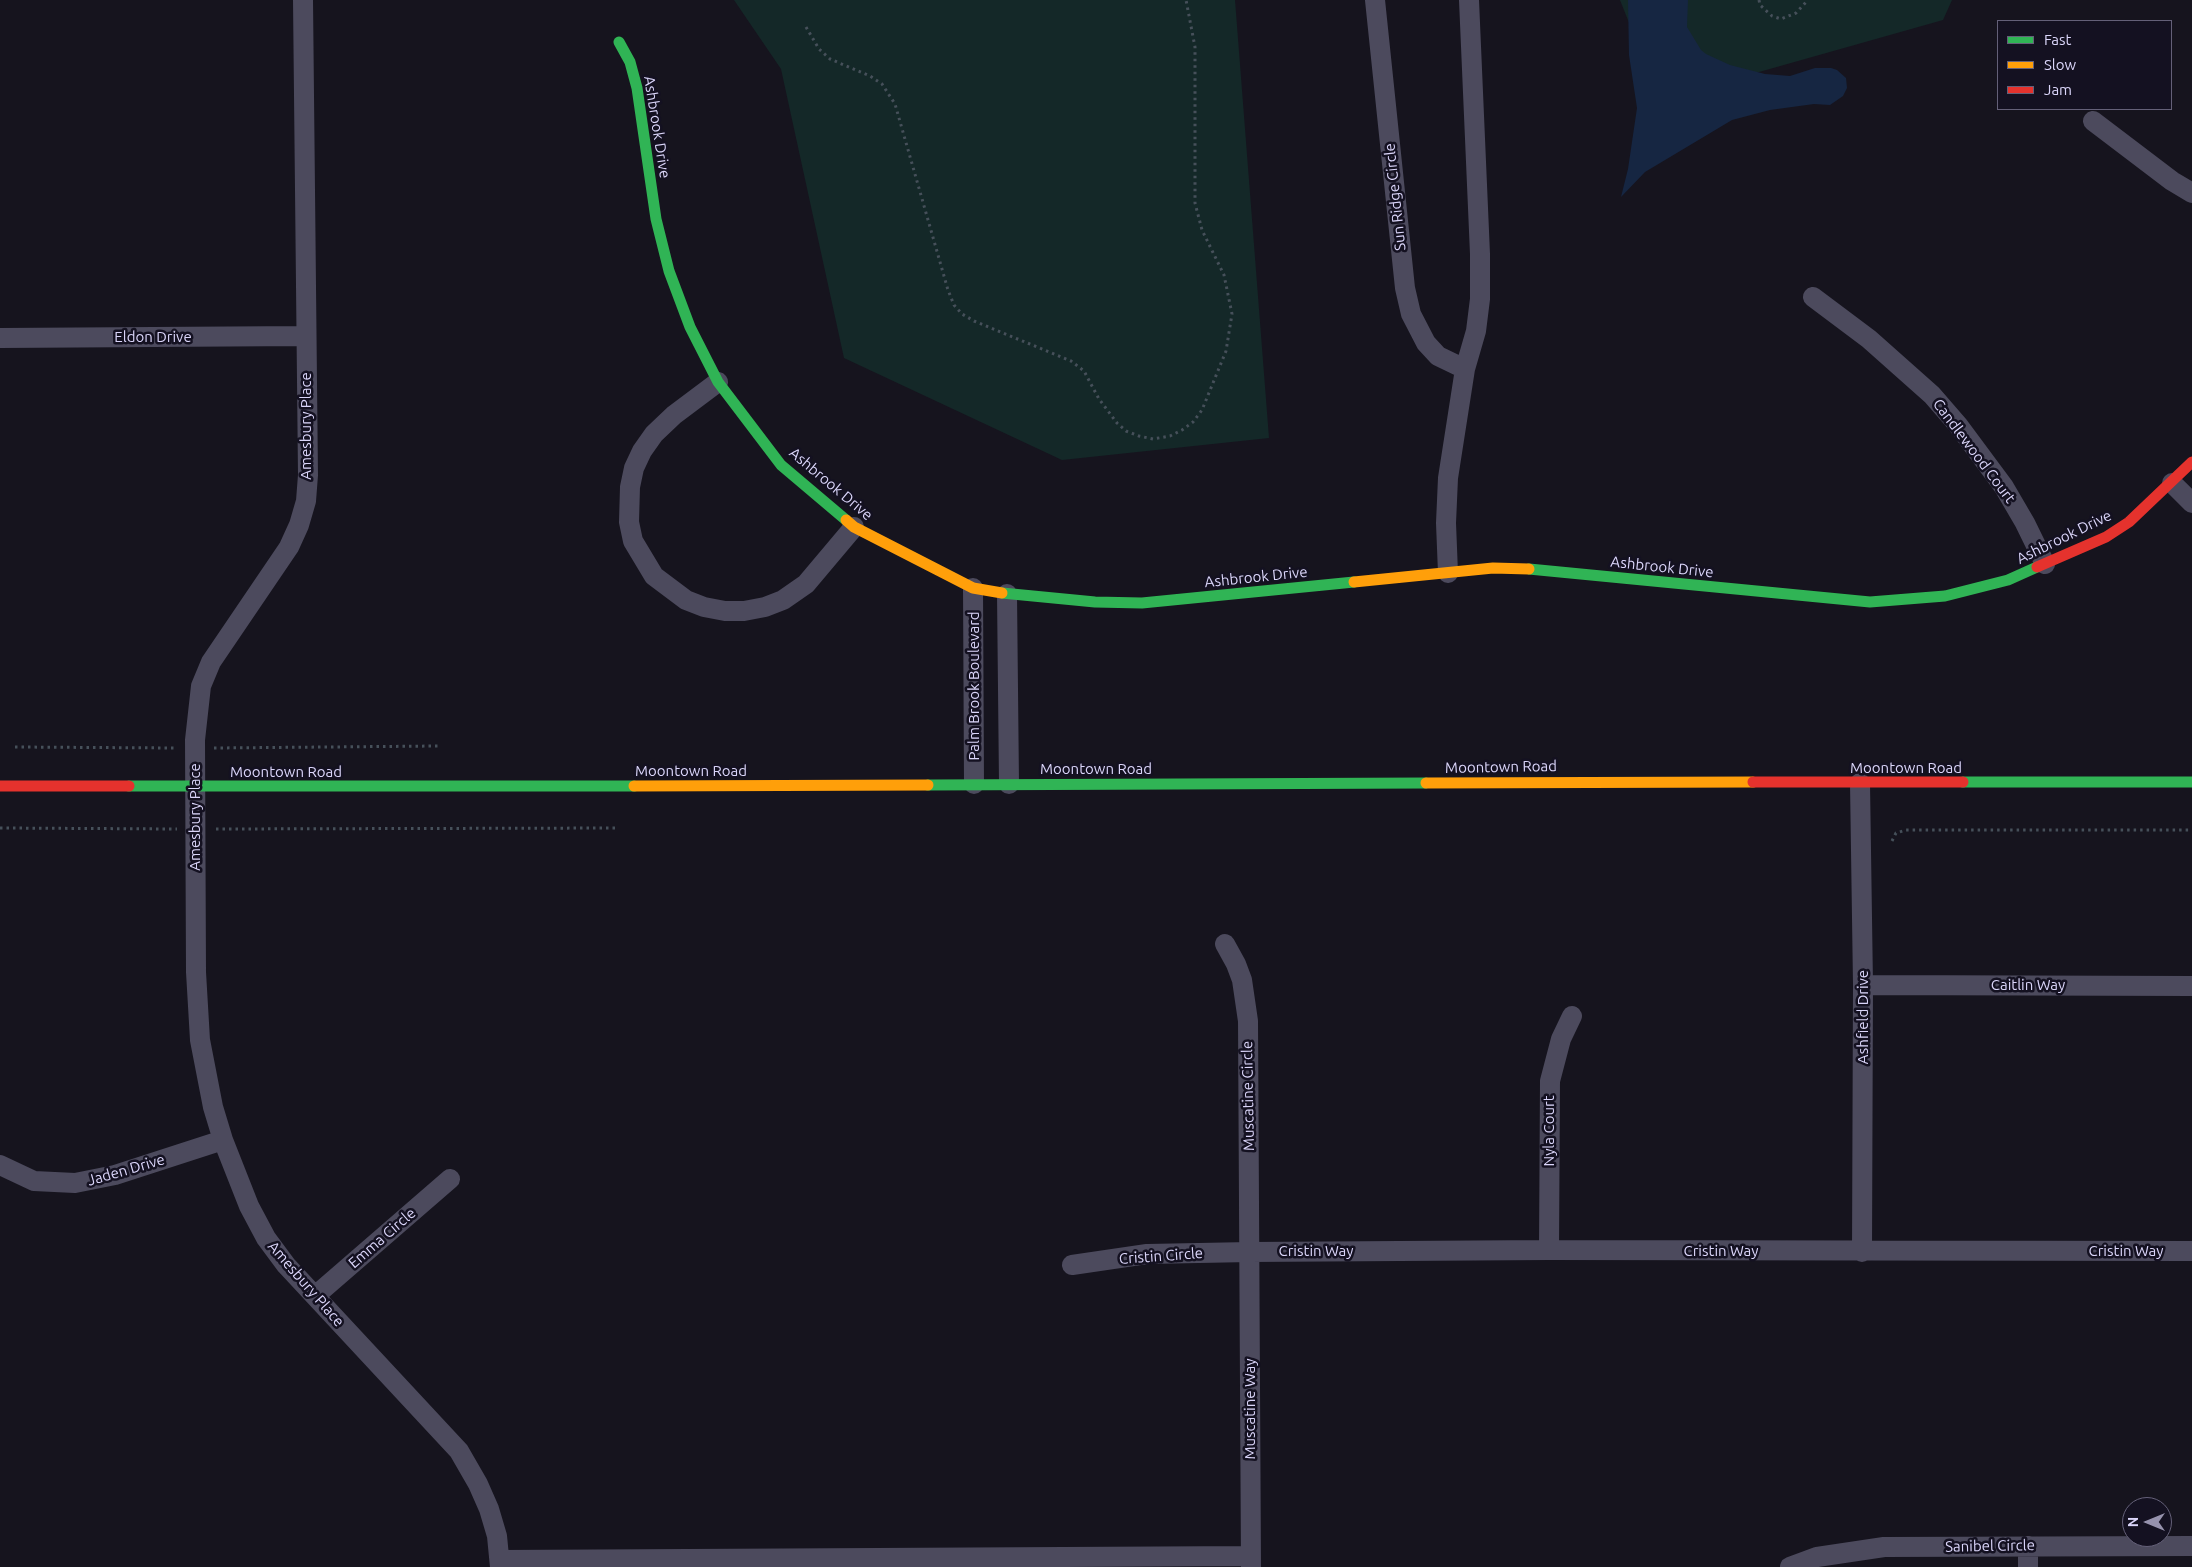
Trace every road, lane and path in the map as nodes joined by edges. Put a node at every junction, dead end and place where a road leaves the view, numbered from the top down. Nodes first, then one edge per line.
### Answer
1 (303, 0) edge
2 (1186, 0) edge
3 (1375, 0) edge
4 (1469, 0) edge
5 (1759, 0) edge
6 (1808, 0) edge
7 (806, 27) dead end
8 (619, 42) dead end
9 (2093, 121) dead end
10 (2192, 193) edge
11 (1813, 297) dead end
12 (305, 336) junction
13 (0, 338) edge
14 (1465, 370) junction
15 (718, 382) junction
16 (2192, 462) edge
17 (2172, 483) junction
18 (2192, 503) edge
19 (854, 527) junction
20 (2045, 564) junction
21 (1448, 573) junction
22 (973, 588) junction
23 (1007, 594) junction
24 (438, 746) dead end
25 (15, 747) dead end
26 (195, 748) junction
27 (2192, 782) edge
28 (1860, 783) junction
29 (974, 784) junction
30 (1008, 784) junction
31 (0, 786) edge
32 (195, 786) junction
33 (0, 828) edge
34 (619, 828) dead end
35 (195, 829) junction
36 (2192, 830) edge
37 (1892, 840) dead end
38 (1224, 944) dead end
39 (1863, 985) junction
40 (2192, 986) edge
41 (1572, 1016) dead end
42 (223, 1140) junction
43 (0, 1165) edge
44 (450, 1179) dead end
45 (1549, 1250) junction
46 (2192, 1251) edge
47 (1250, 1252) junction
48 (1862, 1252) junction
49 (1072, 1265) dead end
50 (315, 1296) junction
51 (2028, 1546) junction
52 (2192, 1546) edge
53 (1251, 1561) edge
54 (500, 1563) edge
55 (1790, 1567) edge
56 (2028, 1567) edge

1 - 12 street, Amesbury Place
2 - 7 path
3 - 14 street, Sun Ridge Circle
4 - 14 street
5 - 6 path
8 - 15 street, Ashbrook Drive
9 - 10 street
11 - 20 street, Candlewood Court
12 - 13 street, Eldon Drive
12 - 26 street, Amesbury Place
14 - 21 street
15 - 19 street, Ashbrook Drive
15 - 19 street
16 - 17 street, Ashbrook Drive
17 - 18 street
17 - 20 street, Ashbrook Drive
19 - 22 street, Ashbrook Drive
20 - 21 street, Ashbrook Drive
21 - 23 street, Ashbrook Drive
22 - 23 street, Ashbrook Drive
22 - 29 street, Palm Brook Boulevard
23 - 30 street
24 - 26 path
25 - 26 path
26 - 32 street, Amesbury Place
27 - 28 street, Moontown Road
28 - 30 street, Moontown Road
28 - 39 street, Ashfield Drive
29 - 30 street, Moontown Road
29 - 32 street, Moontown Road
31 - 32 street, Moontown Road
32 - 35 street, Amesbury Place
33 - 35 path
34 - 35 path
35 - 42 street, Amesbury Place
36 - 37 path
38 - 47 street, Muscatine Circle
39 - 40 street, Caitlin Way
39 - 48 street, Ashfield Drive
41 - 45 street, Nyla Court
42 - 43 street, Jaden Drive
42 - 50 street, Amesbury Place
44 - 50 street, Emma Circle
45 - 47 street, Cristin Way
45 - 48 street, Cristin Way
46 - 48 street, Cristin Way
47 - 49 street, Cristin Circle
47 - 53 street, Muscatine Way
50 - 54 street, Amesbury Place
51 - 52 street, Sanibel Circle
51 - 55 street, Sanibel Circle
51 - 56 street
53 - 54 street

